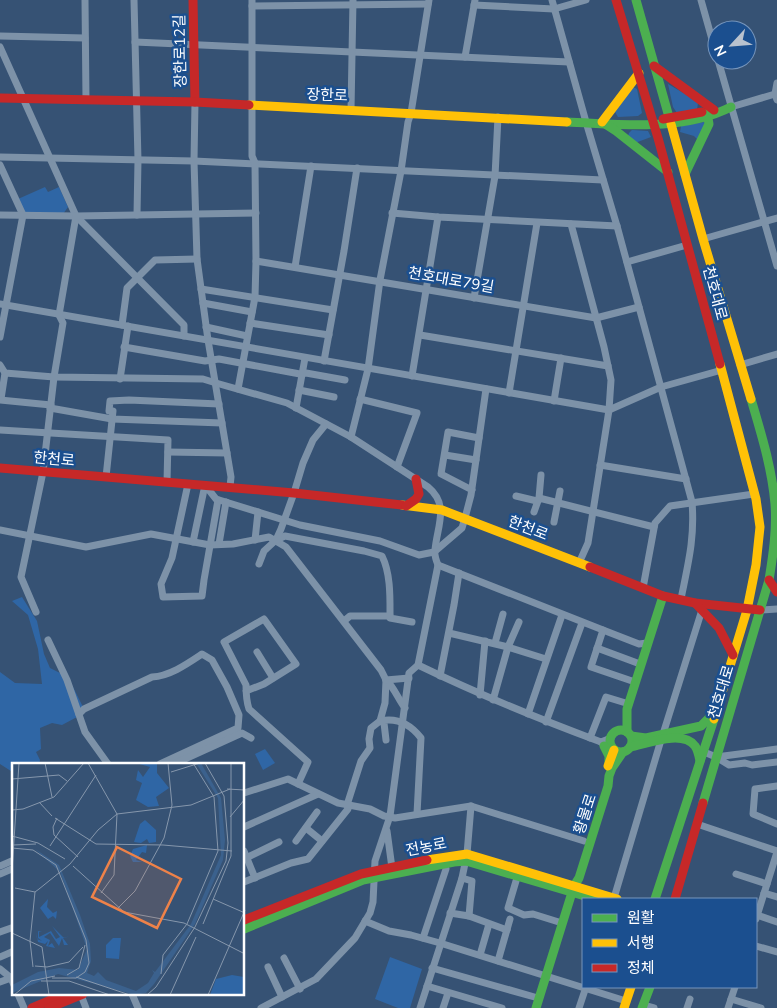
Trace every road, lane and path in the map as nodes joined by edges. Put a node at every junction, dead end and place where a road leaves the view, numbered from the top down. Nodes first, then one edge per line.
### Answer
1 (85, 0) edge
2 (134, 0) edge
3 (194, 0) edge
4 (552, 0) edge
5 (586, 0) edge
6 (616, 0) edge
7 (636, 0) edge
8 (701, 0) edge
9 (429, 2) edge
10 (252, 3) edge
11 (353, 3) edge
12 (474, 3) edge
13 (554, 9) junction
14 (707, 22) edge
15 (0, 36) edge
16 (85, 38) junction
17 (135, 42) junction
18 (194, 43) junction
19 (252, 46) junction
20 (0, 47) edge
21 (353, 51) junction
22 (420, 55) junction
23 (465, 57) junction
24 (569, 62) junction
25 (654, 66) junction
26 (720, 70) edge
27 (639, 73) junction
28 (777, 83) edge
29 (776, 97) edge
30 (0, 98) edge
31 (24, 98) junction
32 (86, 100) junction
33 (137, 101) junction
34 (195, 102) junction
35 (252, 106) junction
36 (731, 107) junction
37 (351, 110) junction
38 (412, 113) junction
39 (711, 115) junction
40 (498, 117) junction
41 (670, 121) junction
42 (586, 122) junction
43 (602, 122) junction
44 (653, 123) junction
45 (0, 157) edge
46 (51, 158) junction
47 (138, 160) junction
48 (194, 161) junction
49 (255, 163) junction
50 (0, 165) edge
51 (311, 166) junction
52 (357, 168) junction
53 (401, 171) junction
54 (668, 172) junction
55 (685, 174) junction
56 (495, 176) junction
57 (603, 180) junction
58 (256, 213) junction
59 (392, 213) junction
60 (196, 214) junction
61 (0, 215) edge
62 (137, 215) junction
63 (23, 216) junction
64 (76, 216) junction
65 (438, 217) junction
66 (777, 218) edge
67 (488, 220) junction
68 (764, 222) junction
69 (536, 223) junction
70 (571, 224) junction
71 (617, 226) junction
72 (703, 239) junction
73 (688, 245) junction
74 (197, 259) junction
75 (256, 261) junction
76 (627, 262) junction
77 (777, 266) edge
78 (294, 267) junction
79 (340, 275) junction
80 (137, 277) junction
81 (380, 280) junction
82 (201, 289) junction
83 (426, 290) junction
84 (255, 297) junction
85 (474, 298) junction
86 (4, 304) edge
87 (203, 304) junction
88 (524, 306) junction
89 (639, 307) junction
90 (333, 310) junction
91 (252, 312) junction
92 (59, 315) junction
93 (596, 318) junction
94 (250, 323) junction
95 (125, 325) junction
96 (206, 327) junction
97 (0, 335) edge
98 (329, 335) junction
99 (420, 335) junction
100 (184, 336) junction
101 (247, 336) junction
102 (208, 340) junction
103 (124, 347) junction
104 (245, 347) junction
105 (516, 350) junction
106 (777, 354) edge
107 (305, 358) junction
108 (562, 358) junction
109 (212, 360) junction
110 (324, 361) junction
111 (243, 364) junction
112 (0, 365) edge
113 (740, 365) junction
114 (608, 366) junction
115 (368, 369) junction
116 (722, 370) junction
117 (5, 373) junction
118 (302, 374) junction
119 (412, 376) junction
120 (54, 378) junction
121 (120, 379) junction
122 (345, 380) dead end
123 (216, 383) junction
124 (661, 387) junction
125 (238, 389) junction
126 (486, 389) junction
127 (299, 390) junction
128 (509, 393) junction
129 (334, 397) dead end
130 (360, 399) junction
131 (1, 400) edge
132 (554, 401) junction
133 (219, 404) junction
134 (51, 406) junction
135 (296, 408) junction
136 (609, 410) junction
137 (112, 419) junction
138 (222, 423) junction
139 (326, 424) junction
140 (0, 430) edge
141 (48, 432) junction
142 (110, 436) junction
143 (351, 437) junction
144 (479, 438) junction
145 (168, 452) junction
146 (227, 453) junction
147 (445, 455) junction
148 (476, 460) junction
149 (600, 465) junction
150 (398, 467) junction
151 (0, 468) edge
152 (43, 472) junction
153 (541, 475) dead end
154 (106, 477) junction
155 (416, 479) junction
156 (686, 479) junction
157 (167, 482) junction
158 (188, 484) junction
159 (206, 485) junction
160 (230, 487) junction
161 (775, 488) edge
162 (472, 490) junction
163 (560, 491) dead end
164 (294, 493) junction
165 (754, 494) junction
166 (516, 496) dead end
167 (538, 499) junction
168 (222, 501) junction
169 (558, 502) junction
170 (692, 502) junction
171 (406, 506) junction
172 (442, 510) junction
173 (593, 511) junction
174 (258, 512) junction
175 (534, 512) dead end
176 (465, 518) junction
177 (284, 519) junction
178 (554, 522) dead end
179 (654, 527) junction
180 (0, 530) edge
181 (31, 537) junction
182 (177, 539) junction
183 (255, 540) junction
184 (276, 540) junction
185 (193, 542) junction
186 (219, 544) junction
187 (210, 545) junction
188 (434, 552) junction
189 (579, 563) junction
190 (258, 564) dead end
191 (438, 565) junction
192 (458, 573) junction
193 (769, 580) junction
194 (643, 588) junction
195 (777, 592) edge
196 (663, 596) junction
197 (681, 599) junction
198 (695, 603) junction
199 (777, 609) edge
200 (747, 610) junction
201 (760, 610) junction
202 (36, 612) dead end
203 (701, 613) junction
204 (504, 614) dead end
205 (562, 615) junction
206 (390, 616) junction
207 (344, 621) junction
208 (412, 622) dead end
209 (519, 622) dead end
210 (582, 623) junction
211 (603, 630) junction
212 (449, 633) junction
213 (48, 640) dead end
214 (485, 641) junction
215 (496, 643) junction
216 (647, 643) junction
217 (508, 647) junction
218 (597, 648) junction
219 (257, 652) dead end
220 (733, 655) junction
221 (546, 659) junction
222 (640, 664) junction
223 (418, 666) junction
224 (440, 676) junction
225 (273, 678) junction
226 (408, 678) junction
227 (386, 680) junction
228 (635, 682) junction
229 (246, 691) junction
230 (480, 694) junction
231 (493, 700) junction
232 (628, 706) junction
233 (405, 708) junction
234 (717, 710) junction
235 (79, 714) junction
236 (528, 714) junction
237 (380, 721) junction
238 (403, 722) junction
239 (546, 722) junction
240 (629, 731) junction
241 (613, 734) junction
242 (667, 736) junction
243 (251, 738) dead end
244 (590, 738) junction
245 (386, 740) dead end
246 (614, 748) junction
247 (777, 748) edge
248 (704, 752) junction
249 (716, 757) junction
250 (700, 761) junction
251 (777, 762) edge
252 (107, 763) edge
253 (162, 763) edge
254 (176, 763) edge
255 (298, 784) junction
256 (777, 786) edge
257 (245, 793) edge
258 (318, 794) junction
259 (347, 805) junction
260 (471, 806) junction
261 (316, 812) dead end
262 (417, 814) junction
263 (390, 816) junction
264 (697, 824) junction
265 (777, 824) edge
266 (245, 827) edge
267 (306, 828) junction
268 (387, 828) junction
269 (296, 841) dead end
270 (322, 841) junction
271 (279, 842) dead end
272 (584, 842) junction
273 (777, 852) edge
274 (245, 855) edge
275 (466, 858) junction
276 (12, 861) edge
277 (0, 866) edge
278 (392, 868) junction
279 (12, 869) edge
280 (446, 869) dead end
281 (0, 874) edge
282 (736, 874) dead end
283 (773, 874) edge
284 (373, 875) junction
285 (255, 878) junction
286 (462, 878) junction
287 (516, 881) dead end
288 (245, 882) edge
289 (767, 884) junction
290 (573, 889) junction
291 (764, 893) junction
292 (777, 897) edge
293 (593, 898) edge
294 (611, 898) edge
295 (615, 898) edge
296 (654, 898) edge
297 (674, 898) edge
298 (450, 913) junction
299 (757, 914) edge
300 (469, 916) junction
301 (757, 917) edge
302 (510, 918) dead end
303 (245, 920) edge
304 (365, 921) junction
305 (777, 922) edge
306 (562, 923) junction
307 (489, 924) junction
308 (12, 928) edge
309 (245, 929) edge
310 (507, 930) junction
311 (0, 932) edge
312 (423, 938) junction
313 (440, 943) junction
314 (757, 946) edge
315 (12, 952) edge
316 (777, 952) edge
317 (480, 955) junction
318 (0, 957) edge
319 (284, 958) dead end
320 (498, 961) junction
321 (268, 967) dead end
322 (432, 968) junction
323 (0, 970) edge
324 (546, 976) junction
325 (12, 979) edge
326 (427, 986) junction
327 (582, 987) edge
328 (586, 988) edge
329 (631, 988) edge
330 (650, 988) edge
331 (735, 988) edge
332 (300, 989) junction
333 (448, 993) junction
334 (19, 996) edge
335 (60, 996) edge
336 (80, 996) edge
337 (82, 996) edge
338 (133, 996) edge
339 (282, 997) junction
340 (538, 998) junction
341 (690, 999) dead end
342 (731, 999) junction
343 (625, 1004) edge
344 (60, 1006) edge
345 (643, 1007) edge
346 (24, 1008) edge
347 (32, 1008) edge
348 (49, 1008) edge
349 (86, 1008) edge
350 (138, 1008) edge
351 (260, 1008) edge
352 (420, 1008) edge
353 (443, 1008) edge
354 (502, 1008) edge
355 (536, 1008) edge
356 (579, 1008) edge
357 (654, 1008) edge
358 (687, 1008) edge
359 (728, 1008) edge
360 (761, 1008) edge

1 - 16 street
2 - 17 street
3 - 18 main road, 장한로12길
4 - 13 street
5 - 13 street
6 - 27 main road, 천호대로
7 - 25 main road, 천호대로
8 - 14 street
9 - 11 street
9 - 22 street
10 - 11 street
10 - 19 street
11 - 21 street
12 - 13 street
12 - 23 street
13 - 24 street
15 - 16 street
16 - 32 street
17 - 18 street
17 - 33 street
18 - 19 street
18 - 34 main road, 장한로12길
19 - 21 street
19 - 35 street
20 - 31 street
21 - 22 street
21 - 37 street
22 - 23 street
22 - 38 street
23 - 24 street
24 - 42 street
25 - 39 main road
25 - 41 main road, 천호대로
26 - 36 street
27 - 43 main road
27 - 44 main road, 천호대로
28 - 29 street
29 - 36 street
30 - 31 main road, 장한로
31 - 32 main road, 장한로
31 - 46 street
32 - 33 main road, 장한로
33 - 34 main road, 장한로
33 - 47 street
34 - 35 main road, 장한로
34 - 48 street
35 - 37 main road, 장한로
35 - 49 street
36 - 39 main road, 장한로
36 - 68 street
37 - 38 main road, 장한로
38 - 40 main road, 장한로
38 - 53 street
39 - 41 main road, 장한로
39 - 55 main road
40 - 42 main road, 장한로
40 - 56 street
41 - 44 main road, 장한로
41 - 55 main road, 천호대로
42 - 43 main road, 장한로
42 - 57 street
43 - 44 main road, 장한로
43 - 54 main road
44 - 54 main road, 천호대로
45 - 46 street
46 - 47 street
46 - 64 street
47 - 48 street
47 - 62 street
48 - 49 street
48 - 60 street
49 - 51 street
49 - 58 street
50 - 63 street
51 - 52 street
51 - 78 street
52 - 53 street
52 - 79 street
53 - 56 street
53 - 59 street
54 - 73 main road, 천호대로
55 - 72 main road, 천호대로
56 - 57 street
56 - 67 street
57 - 71 street
58 - 60 street
58 - 75 street
59 - 65 street
59 - 81 street
60 - 62 street
60 - 74 street
61 - 63 street
62 - 64 street
63 - 64 street
63 - 86 street
64 - 80 street
64 - 92 street
65 - 67 street
65 - 83 street
66 - 68 street
67 - 69 street
67 - 85 street
68 - 72 street
68 - 77 street
69 - 70 street
69 - 88 street
70 - 71 street
70 - 93 street
71 - 76 street
72 - 113 main road, 천호대로
73 - 76 street
73 - 116 main road, 천호대로
74 - 80 street
74 - 82 street
75 - 78 street, 천호대로79길
75 - 84 street
76 - 89 street
78 - 79 street, 천호대로79길
79 - 81 street, 천호대로79길
79 - 90 street
80 - 95 street
80 - 100 street
81 - 83 street, 천호대로79길
81 - 115 street
82 - 84 street
82 - 87 street
83 - 85 street, 천호대로79길
83 - 99 street
84 - 90 street
84 - 91 street
85 - 88 street, 천호대로79길
86 - 92 street
86 - 97 street
87 - 91 street
87 - 96 street
88 - 93 street, 천호대로79길
88 - 105 street
89 - 93 street, 천호대로79길
89 - 124 street
90 - 98 street
91 - 94 street
92 - 95 street
92 - 120 street
93 - 114 street
94 - 98 street
94 - 101 street
95 - 100 street
95 - 103 street
96 - 101 street
96 - 102 street
98 - 110 street
99 - 105 street
99 - 119 street
100 - 102 street
101 - 104 street
102 - 104 street
102 - 109 street
103 - 109 street
103 - 121 street
104 - 107 street
104 - 111 street
105 - 108 street
105 - 128 street
106 - 113 street
107 - 110 street
107 - 118 street
108 - 114 street
108 - 132 street
109 - 111 street
109 - 123 street
110 - 115 street
111 - 118 street
111 - 125 street
112 - 117 street
113 - 161 main road, 천호대로
114 - 136 street
115 - 119 street
115 - 130 street
116 - 124 street
116 - 165 main road, 천호대로
117 - 120 street
117 - 131 street
118 - 122 street
118 - 127 street
119 - 126 street
120 - 121 street
120 - 134 street
121 - 123 street
123 - 125 street
123 - 133 street
124 - 136 street
124 - 156 street
125 - 135 street
126 - 128 street
126 - 144 street
127 - 129 street
127 - 135 street
128 - 132 street
130 - 143 street
130 - 150 street
131 - 134 street
132 - 136 street
133 - 137 street
133 - 138 street
134 - 137 street
134 - 141 street
135 - 139 street
136 - 149 street
137 - 138 street
137 - 142 street
138 - 146 street
139 - 143 street
139 - 164 street
140 - 141 street
141 - 142 street
141 - 152 street
142 - 145 street
142 - 154 street
143 - 150 street
144 - 147 street
144 - 148 street
145 - 146 street
145 - 157 street
146 - 160 street
147 - 148 street
147 - 162 street
148 - 162 street
149 - 156 street
149 - 173 street
150 - 155 street
151 - 152 main road, 한천로
152 - 154 main road, 한천로
152 - 181 street
153 - 167 street
154 - 157 main road, 한천로
155 - 171 main road
155 - 172 street
156 - 170 street
157 - 158 main road, 한천로
158 - 159 main road, 한천로
158 - 182 street
159 - 160 main road, 한천로
159 - 168 street
159 - 185 street
160 - 164 main road, 한천로
161 - 193 main road, 천호대로
162 - 176 street
163 - 169 street
164 - 171 main road, 한천로
164 - 177 street
165 - 170 street
165 - 200 main road, 천호대로
166 - 167 street
167 - 169 street
167 - 175 street
168 - 174 street
168 - 186 street
168 - 187 street
169 - 173 street
169 - 178 street
170 - 179 street
170 - 197 street
171 - 172 main road, 한천로
172 - 176 main road, 한천로
172 - 188 street
173 - 179 street
173 - 189 street
174 - 177 street
174 - 183 street
176 - 188 street
176 - 189 main road, 한천로
177 - 184 street
177 - 188 street
179 - 194 street
180 - 181 street
181 - 182 street
181 - 202 street
182 - 185 street
182 - 187 street
183 - 184 street
183 - 186 street
184 - 190 street
184 - 206 street
184 - 207 street
185 - 187 street
186 - 187 street
188 - 191 street
189 - 194 main road, 한천로
191 - 192 street
191 - 223 street
192 - 205 street
192 - 212 street
193 - 195 main road
193 - 201 main road, 천호대로
194 - 196 main road, 한천로
196 - 197 main road, 한천로
196 - 216 main road
197 - 198 main road, 한천로
198 - 200 main road, 한천로
198 - 203 main road
199 - 201 street
200 - 201 main road, 한천로
200 - 220 main road, 천호대로
201 - 249 main road, 천호대로
203 - 220 main road
203 - 242 street
204 - 215 street
205 - 210 street
205 - 221 street
206 - 207 street
206 - 208 street
207 - 227 street
209 - 217 street
210 - 211 street
210 - 239 street
211 - 216 street
211 - 218 street
212 - 214 street
212 - 224 street
213 - 235 street
214 - 215 street
214 - 230 street
215 - 217 street
216 - 222 main road
217 - 221 street
217 - 231 street
218 - 222 street
218 - 228 street
219 - 225 street
220 - 234 main road, 천호대로
221 - 236 street
222 - 228 main road
223 - 224 street
223 - 226 street
224 - 230 street
225 - 229 street
225 - 229 street
226 - 227 street
226 - 233 street
227 - 233 street
227 - 237 street
228 - 232 main road
229 - 255 street
230 - 231 street
231 - 236 street
232 - 240 main road
232 - 241 main road
232 - 244 street
233 - 238 street
234 - 242 main road
234 - 248 main road, 천호대로
235 - 252 street
235 - 253 street
236 - 239 street
237 - 238 street
237 - 245 street
237 - 259 street
238 - 262 street
238 - 263 street
239 - 244 street
240 - 241 main road
240 - 242 main road
240 - 246 main road
241 - 246 main road
242 - 246 main road
242 - 250 main road
242 - 295 street
243 - 254 street
244 - 246 street
246 - 272 main road, 황물로
246 - 290 main road, 황물로
247 - 249 street
248 - 249 street
248 - 250 main road, 천호대로
249 - 251 street
249 - 264 main road, 천호대로
250 - 296 main road, 천호대로
255 - 257 street
255 - 258 street
256 - 265 street
258 - 259 street
258 - 266 street
259 - 263 street
259 - 270 street
260 - 262 street
260 - 272 street
260 - 275 street
261 - 267 street
262 - 263 street
263 - 268 street
264 - 273 street
264 - 297 main road, 천호대로
267 - 269 street
267 - 270 street
268 - 278 street
268 - 284 street
270 - 285 street
271 - 274 street
272 - 290 main road, 황물로
273 - 283 street
274 - 285 street
275 - 278 main road, 전농로
275 - 284 main road, 전농로
275 - 286 street
275 - 290 main road, 전농로
276 - 277 street
278 - 284 main road, 전농로
279 - 281 street
280 - 312 street
282 - 289 street
283 - 289 street
284 - 303 main road, 전농로
284 - 304 street
284 - 309 main road, 전농로
285 - 288 street
286 - 298 street
286 - 300 street
287 - 306 street
289 - 291 street
290 - 293 main road, 전농로
290 - 294 main road, 전농로
290 - 306 main road, 황물로
291 - 292 street
291 - 299 street
298 - 300 street
298 - 313 street
300 - 307 street
301 - 305 street
302 - 310 street
304 - 312 street
304 - 332 street
306 - 324 main road, 황물로
307 - 310 street
307 - 317 street
308 - 311 street
310 - 320 street
312 - 313 street
313 - 317 street
313 - 322 street
314 - 316 street
315 - 318 street
317 - 320 street
319 - 332 street
320 - 324 street
321 - 339 street
322 - 326 street
322 - 340 street
323 - 325 street
324 - 327 street
324 - 340 main road, 황물로
326 - 333 street
326 - 352 street
328 - 343 street
328 - 356 street
329 - 343 main road
330 - 345 main road
331 - 342 street
332 - 339 street
333 - 353 street
333 - 354 street
334 - 346 street
335 - 347 main road
336 - 344 main road
337 - 349 street
338 - 350 street
339 - 351 street
340 - 355 main road, 황물로
341 - 358 street
342 - 359 street
342 - 360 street
344 - 348 main road
345 - 357 street

